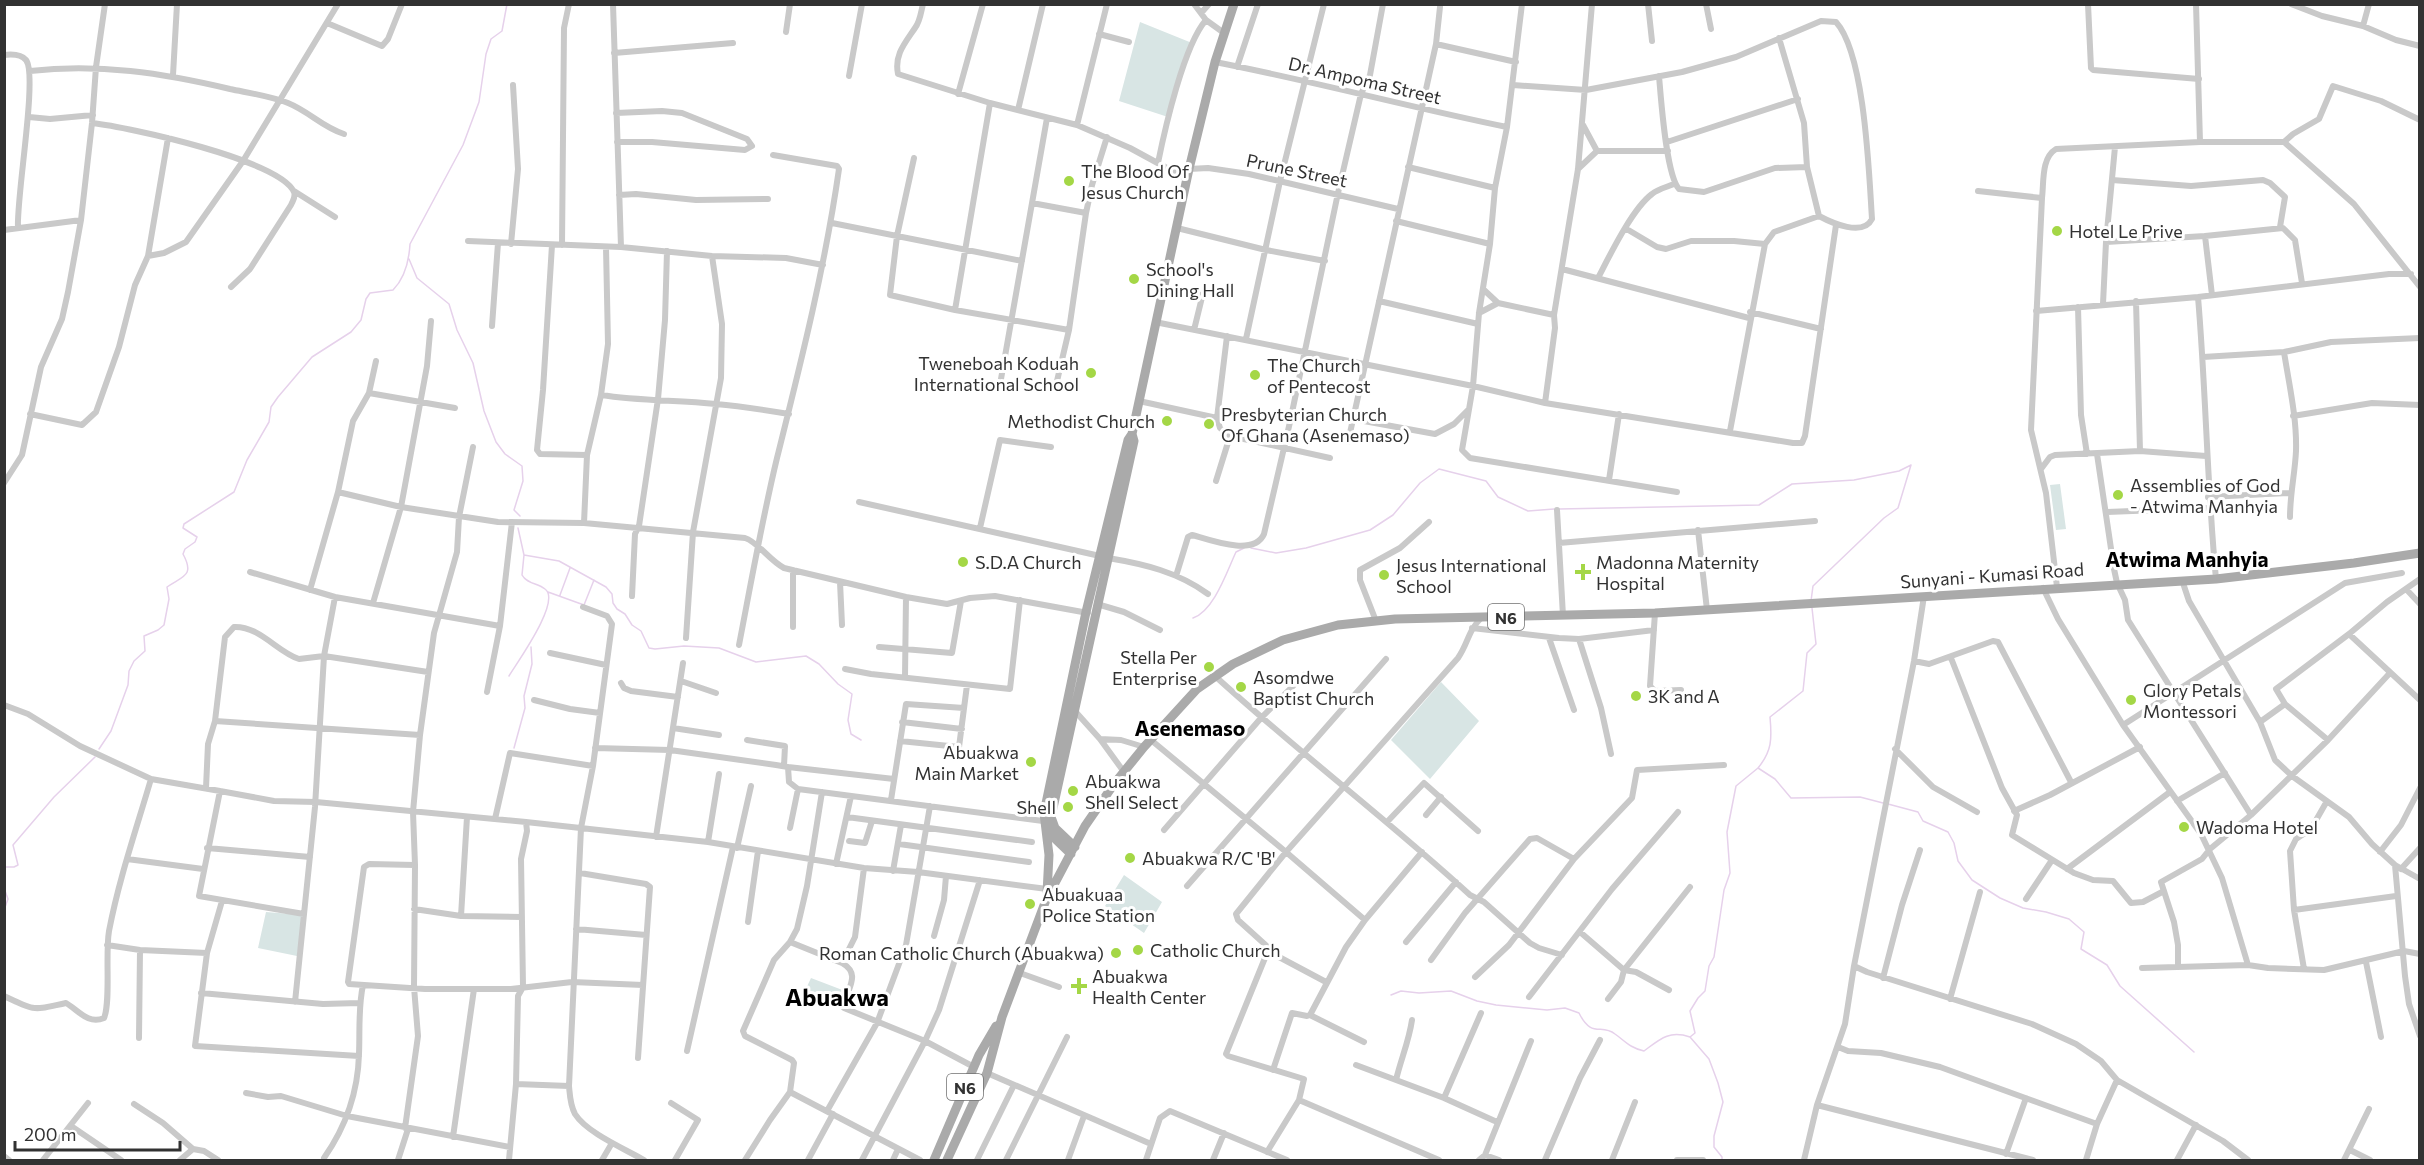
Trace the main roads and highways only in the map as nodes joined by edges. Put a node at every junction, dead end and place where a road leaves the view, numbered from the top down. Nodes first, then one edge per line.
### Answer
1 (1234, 4) edge
2 (2420, 553) edge
3 (1104, 557) junction
4 (1090, 613) junction
5 (1045, 825) junction
6 (1083, 831) junction
7 (1061, 834) junction
8 (1073, 851) junction
9 (1046, 900) junction
10 (1002, 1017) junction
11 (934, 1161) edge
12 (946, 1161) edge

1 - 3 main road
2 - 6 main road, Sunyani - Kumasi Road / N6
3 - 4 main road
3 - 4 main road
4 - 5 main road
4 - 7 main road
5 - 8 main road
5 - 9 main road
6 - 7 main road
6 - 8 main road, N6
7 - 8 main road
8 - 9 main road, N6
9 - 10 main road, N6
10 - 11 main road, N6
10 - 12 main road, N6

